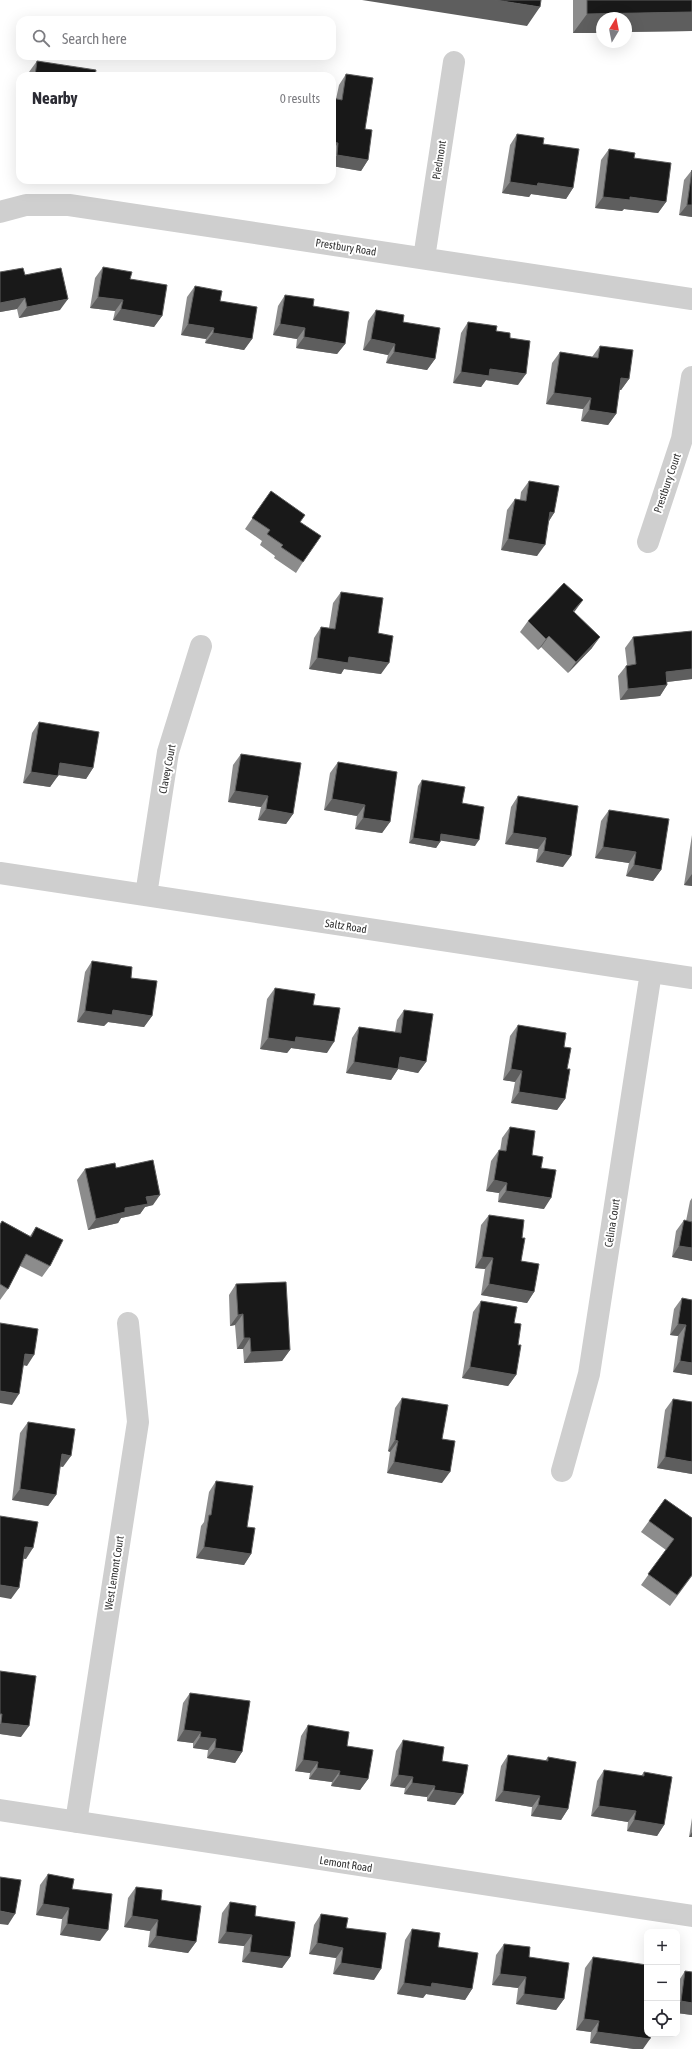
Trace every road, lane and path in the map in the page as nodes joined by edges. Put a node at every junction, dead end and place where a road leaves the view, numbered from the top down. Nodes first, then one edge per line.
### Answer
1 (454, 62) dead end
2 (0, 212) edge
3 (424, 258) junction
4 (692, 299) edge
5 (692, 377) edge
6 (648, 542) dead end
7 (201, 646) dead end
8 (0, 873) edge
9 (146, 895) junction
10 (650, 972) junction
11 (692, 978) edge
12 (128, 1323) dead end
13 (562, 1471) dead end
14 (0, 1810) edge
15 (76, 1822) junction
16 (692, 1916) edge

1 - 3 street, Piedmont
2 - 3 street, Prestbury Road
3 - 4 street, Prestbury Road
5 - 6 street, Prestbury Court
7 - 9 street, Clavey Court
8 - 9 street, Saltz Road
9 - 10 street, Saltz Road
10 - 11 street, Saltz Road
10 - 13 street, Celina Court
12 - 15 street, West Lemont Court
14 - 15 street, Lemont Road
15 - 16 street, Lemont Road

